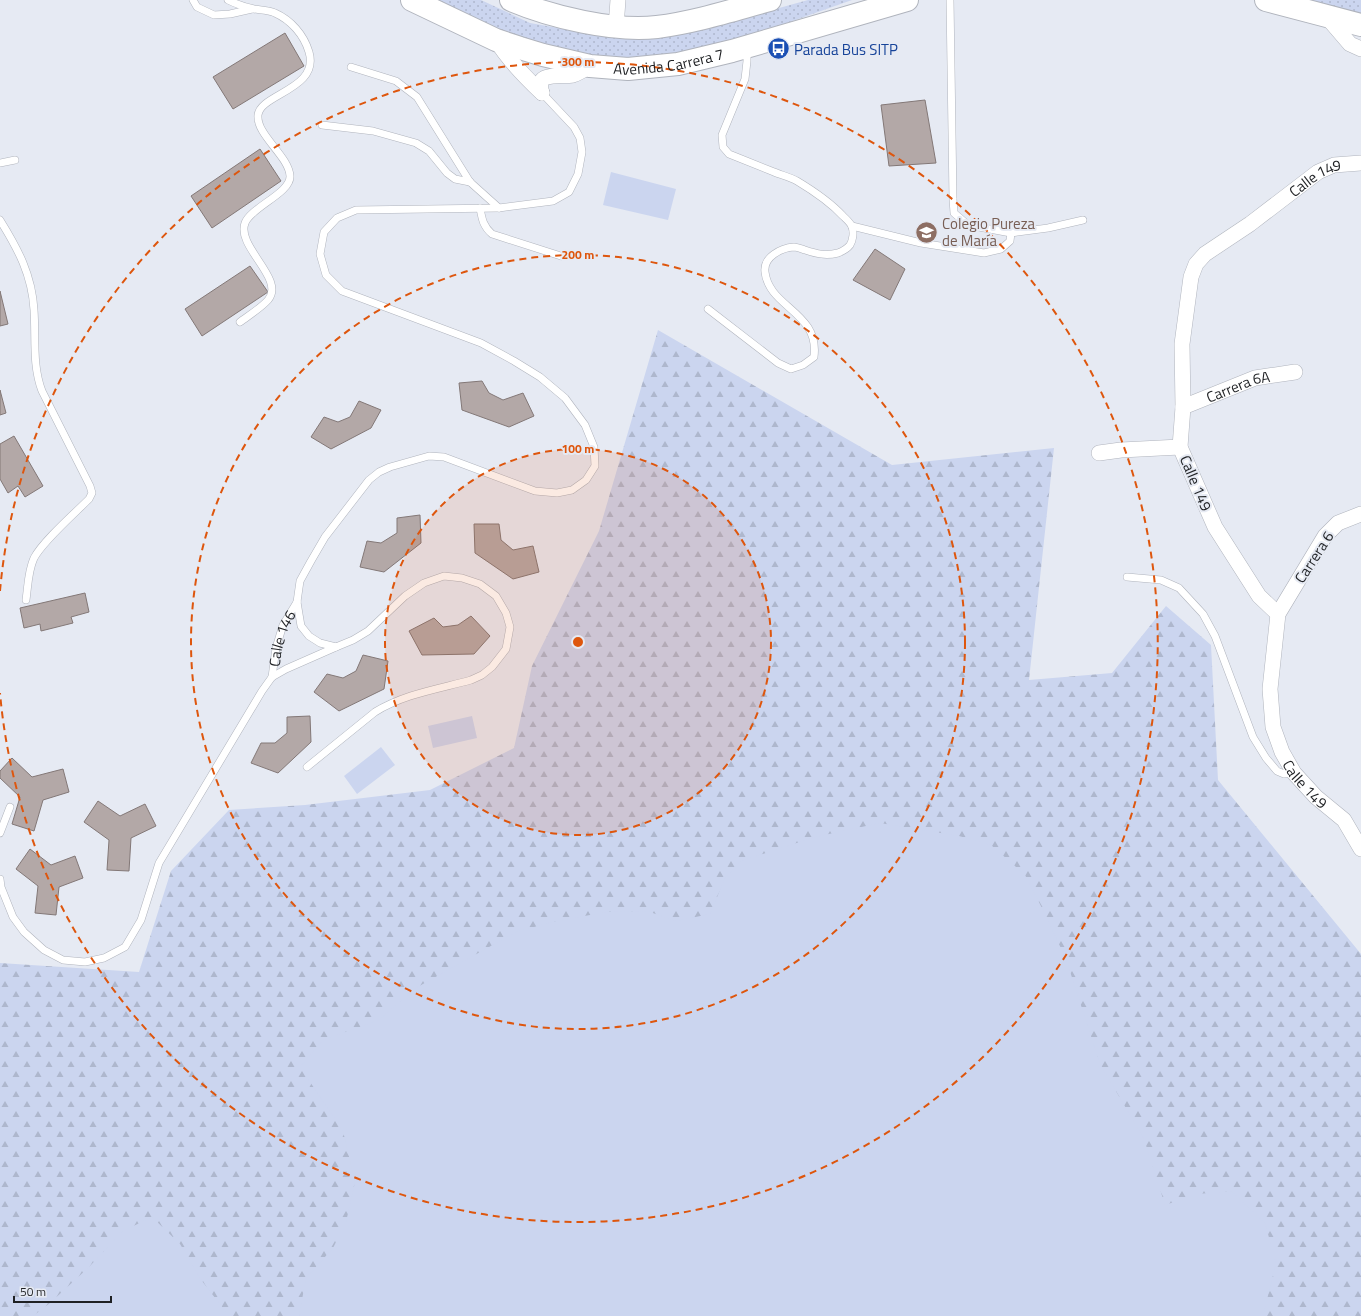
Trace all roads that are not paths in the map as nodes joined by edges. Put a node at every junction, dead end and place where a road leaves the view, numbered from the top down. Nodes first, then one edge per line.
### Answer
1 (193, 0) edge
2 (228, 0) edge
3 (412, 0) edge
4 (511, 0) edge
5 (618, 0) edge
6 (770, 0) edge
7 (950, 0) edge
8 (1266, 0) edge
9 (896, 2) edge
10 (252, 8) junction
11 (1326, 16) junction
12 (1361, 25) edge
13 (616, 27) junction
14 (496, 40) junction
15 (747, 47) junction
16 (1361, 49) edge
17 (590, 66) junction
18 (352, 67) dead end
19 (542, 93) junction
20 (322, 125) dead end
21 (15, 160) dead end
22 (0, 163) edge
23 (1361, 164) edge
24 (470, 182) junction
25 (480, 208) junction
26 (500, 208) junction
27 (0, 220) edge
28 (1083, 220) dead end
29 (852, 226) junction
30 (1011, 233) junction
31 (564, 257) dead end
32 (708, 309) dead end
33 (240, 322) dead end
34 (1295, 372) dead end
35 (1183, 407) junction
36 (1180, 447) junction
37 (1099, 453) dead end
38 (1361, 514) edge
39 (1127, 577) dead end
40 (26, 600) dead end
41 (297, 602) junction
42 (1278, 614) junction
43 (336, 647) junction
44 (272, 677) junction
45 (307, 767) dead end
46 (1294, 773) junction
47 (10, 807) dead end
48 (0, 832) edge
49 (1361, 849) edge
50 (0, 879) edge

1 - 10 lane
2 - 10 lane
3 - 14 main road, Avenida Carrera 7
4 - 13 main road
5 - 13 street
6 - 13 main road
7 - 30 lane
8 - 11 main road
9 - 15 main road, Avenida Carrera 7
10 - 33 lane
11 - 12 main road
11 - 16 street
14 - 17 main road, Avenida Carrera 7
14 - 19 street
15 - 17 main road, Avenida Carrera 7
15 - 29 lane
17 - 19 street
18 - 24 lane
19 - 26 lane
20 - 24 lane
21 - 22 lane
23 - 35 street, Calle 149
24 - 26 lane
25 - 26 lane
25 - 31 lane
25 - 41 lane
27 - 40 lane
28 - 30 lane
29 - 30 lane
29 - 32 lane
34 - 35 street, Carrera 6A
35 - 36 street, Calle 149
36 - 37 street
36 - 42 street, Calle 149
38 - 42 street, Carrera 6
39 - 46 lane
41 - 43 lane
41 - 44 lane, Calle 146
42 - 46 street, Calle 149
43 - 44 lane, Calle 146
43 - 45 lane, Calle 146
44 - 50 lane
46 - 49 street, Calle 149
47 - 48 lane

